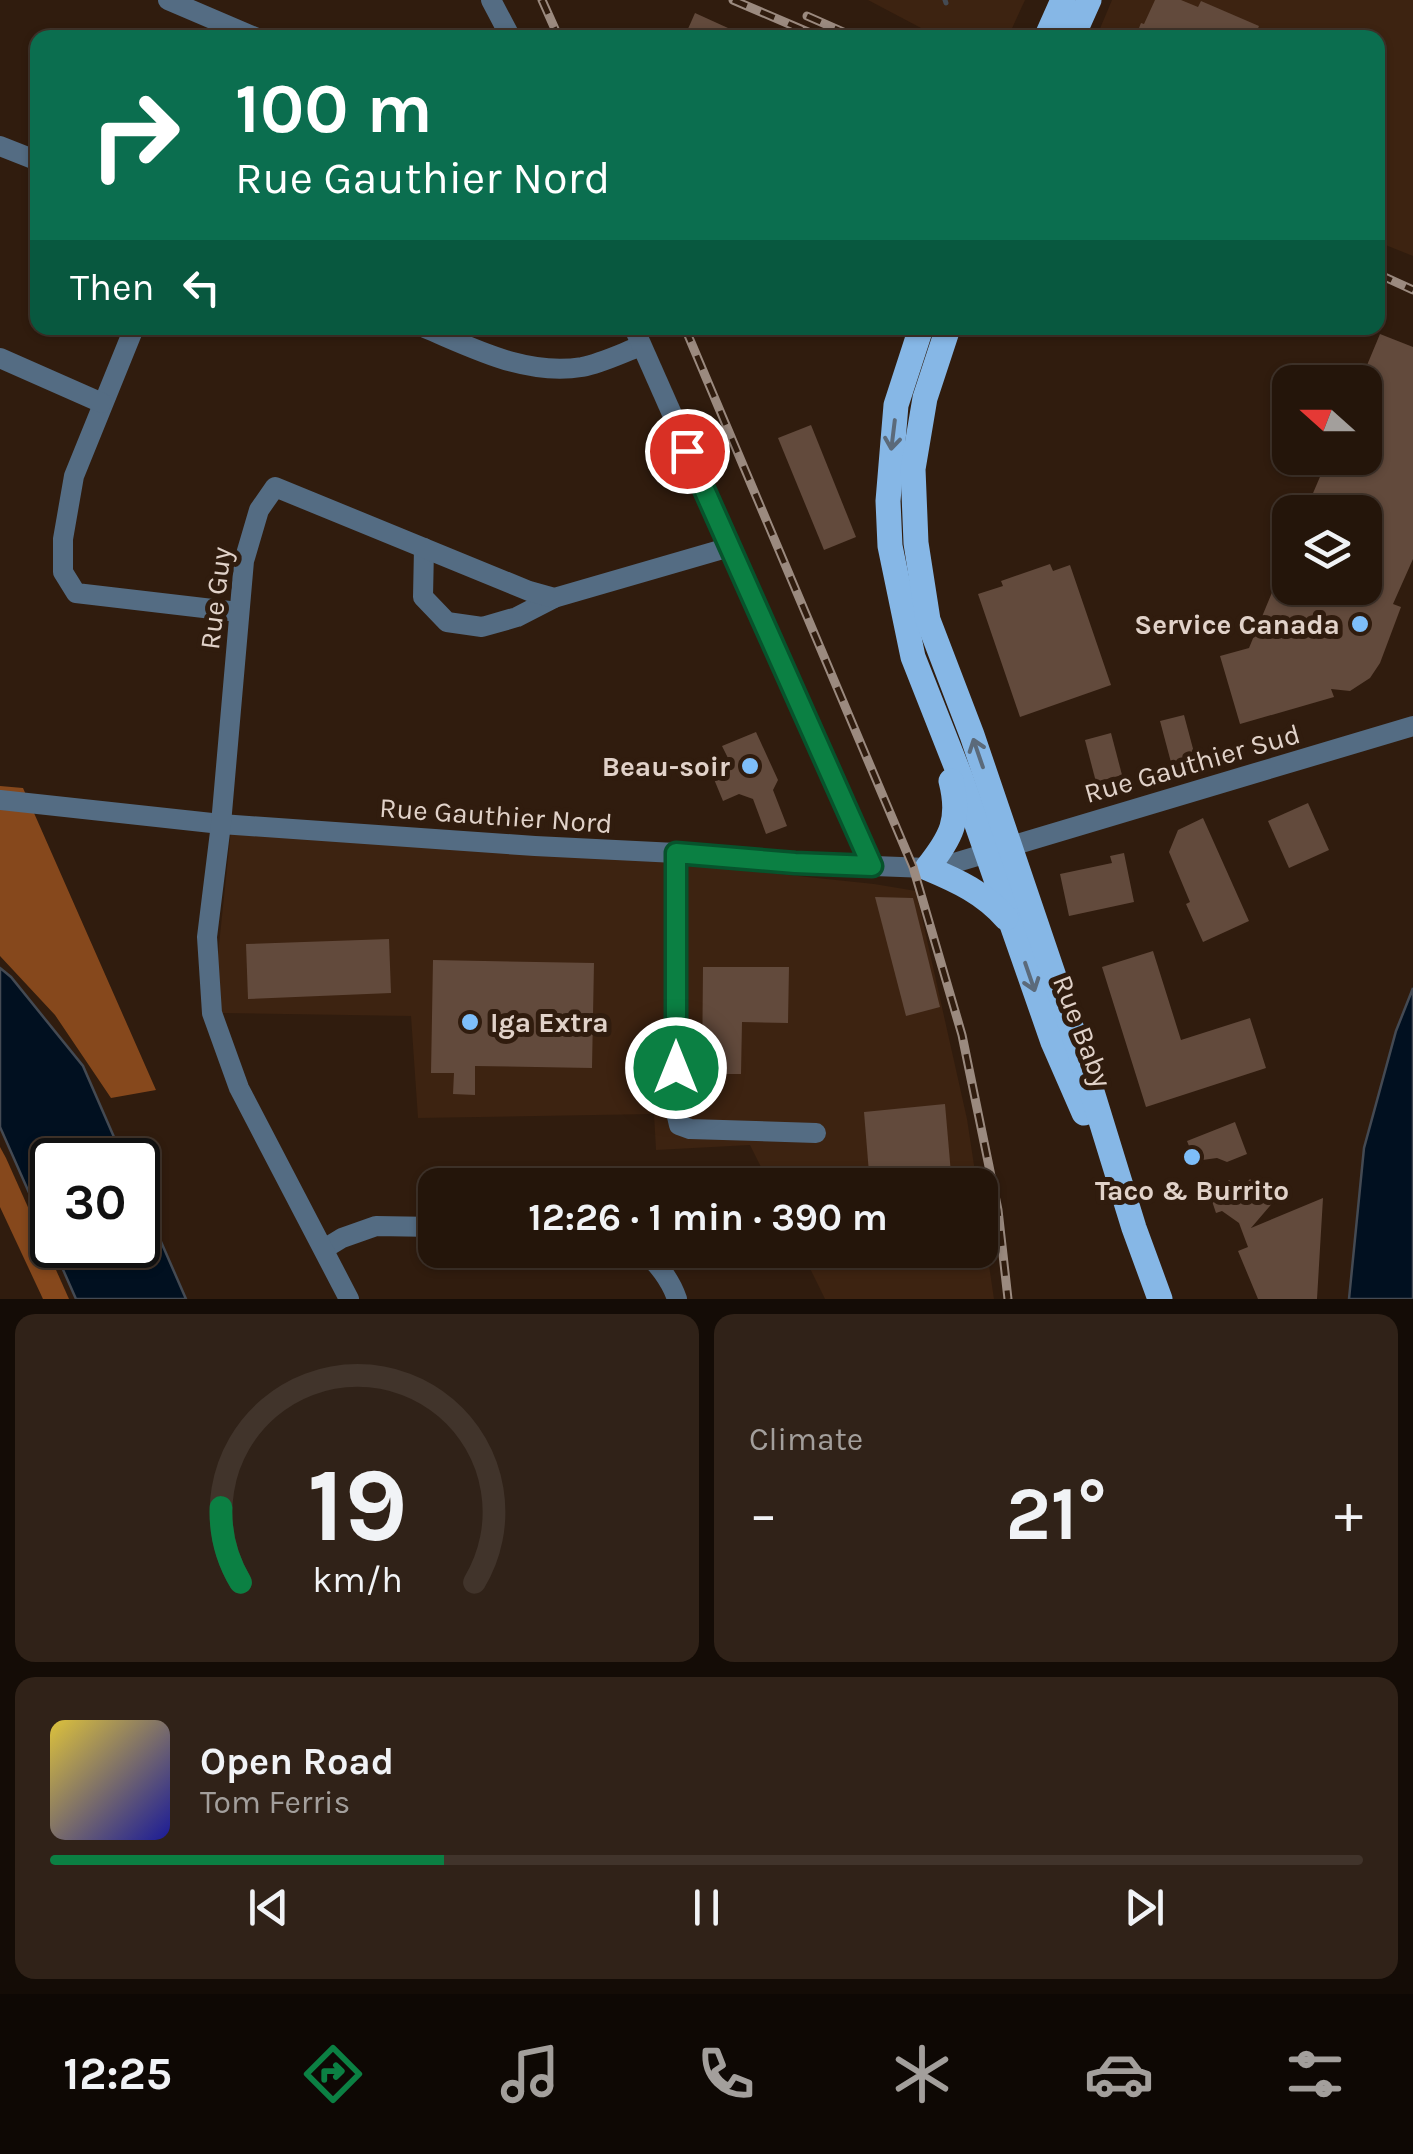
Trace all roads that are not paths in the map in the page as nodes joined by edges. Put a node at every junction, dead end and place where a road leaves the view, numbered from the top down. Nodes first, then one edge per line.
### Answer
1 (168, 0) edge
2 (491, 0) edge
3 (1062, 0) edge
4 (1089, 0) edge
5 (238, 30) edge
6 (506, 30) edge
7 (1049, 30) edge
8 (1076, 30) edge
9 (0, 146) edge
10 (30, 158) edge
11 (131, 335) edge
12 (442, 335) edge
13 (919, 335) edge
14 (946, 335) edge
15 (637, 337) edge
16 (0, 358) edge
17 (102, 403) junction
18 (730, 547) junction
19 (424, 548) junction
20 (554, 598) junction
21 (238, 612) junction
22 (934, 708) junction
23 (1413, 726) edge
24 (0, 800) edge
25 (221, 824) junction
26 (998, 849) junction
27 (676, 853) junction
28 (872, 866) junction
29 (928, 868) junction
30 (1012, 925) junction
31 (816, 1134) dead end
32 (418, 1227) edge
33 (1134, 1228) junction
34 (324, 1248) junction
35 (660, 1268) edge
36 (349, 1299) edge
37 (677, 1299) edge
38 (1160, 1299) edge

1 - 5 street
2 - 6 street
3 - 7 main road
4 - 8 main road
9 - 10 street
11 - 17 street
12 - 15 street
13 -> 22 main road
26 -> 14 main road
15 - 18 street
16 - 17 street
17 - 21 street
18 - 20 street
18 - 28 street
19 - 20 street, Rue Guy
19 - 20 street
19 - 21 street, Rue Guy
21 - 25 street, Rue Guy
22 - 26 main road
22 - 29 main road
23 - 26 street, Rue Gauthier Sud
24 - 25 street, Rue Gauthier Nord
25 - 27 street, Rue Gauthier Nord
25 - 34 street, Rue Guy
26 - 29 street, Rue Gauthier Nord
26 - 30 main road, Rue Baby
26 - 33 main road, Rue Baby
27 - 28 street, Rue Gauthier Nord
27 - 31 street
28 - 29 street, Rue Gauthier Nord
29 - 30 main road
30 -> 33 main road, Rue Baby
32 - 34 street
33 - 38 main road, Rue Baby
34 - 36 street, Rue Guy
35 - 37 street

